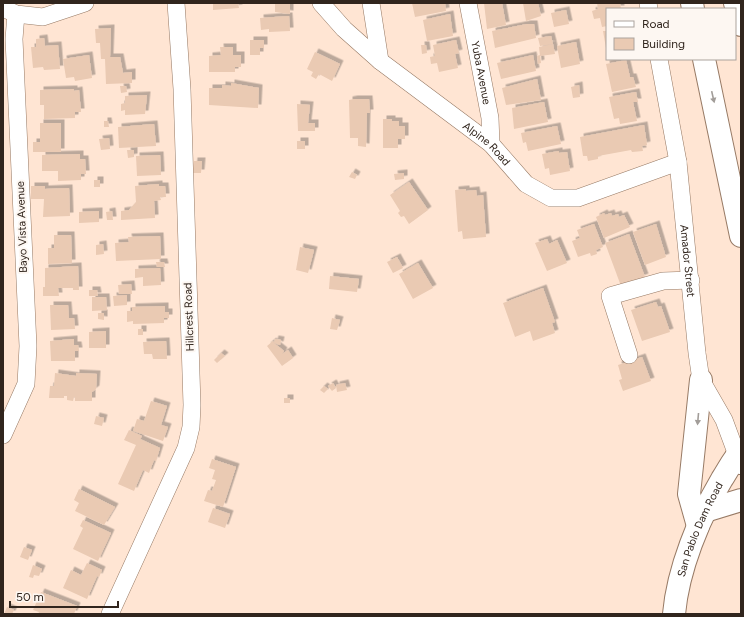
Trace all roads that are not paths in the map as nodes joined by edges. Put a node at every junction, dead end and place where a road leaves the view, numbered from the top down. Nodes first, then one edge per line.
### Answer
1 (85, 3) edge
2 (176, 3) edge
3 (321, 3) edge
4 (372, 3) edge
5 (468, 3) edge
6 (735, 3) edge
7 (10, 11) edge
8 (741, 25) edge
9 (659, 60) edge
10 (704, 60) edge
11 (380, 61) junction
12 (491, 144) junction
13 (678, 162) junction
14 (741, 236) edge
15 (691, 280) junction
16 (629, 355) dead end
17 (701, 380) junction
18 (3, 436) edge
19 (740, 457) edge
20 (741, 500) edge
21 (701, 518) junction
22 (110, 614) edge
23 (674, 614) edge

1 - 7 street
2 - 22 street, Hillcrest Road
3 - 11 street, Alpine Road
4 - 11 street
5 - 12 street, Yuba Avenue
6 - 8 main road
7 - 18 street, Bayo Vista Avenue
9 - 13 street, Amador Street
10 -> 14 main road
11 - 12 street, Alpine Road
12 - 13 street, Alpine Road
13 - 15 street, Amador Street
15 - 16 street
15 - 17 street, Amador Street
17 - 19 street, Amador Street
17 -> 21 main road
19 - 21 main road, San Pablo Dam Road
20 - 21 main road
21 - 23 main road, San Pablo Dam Road

